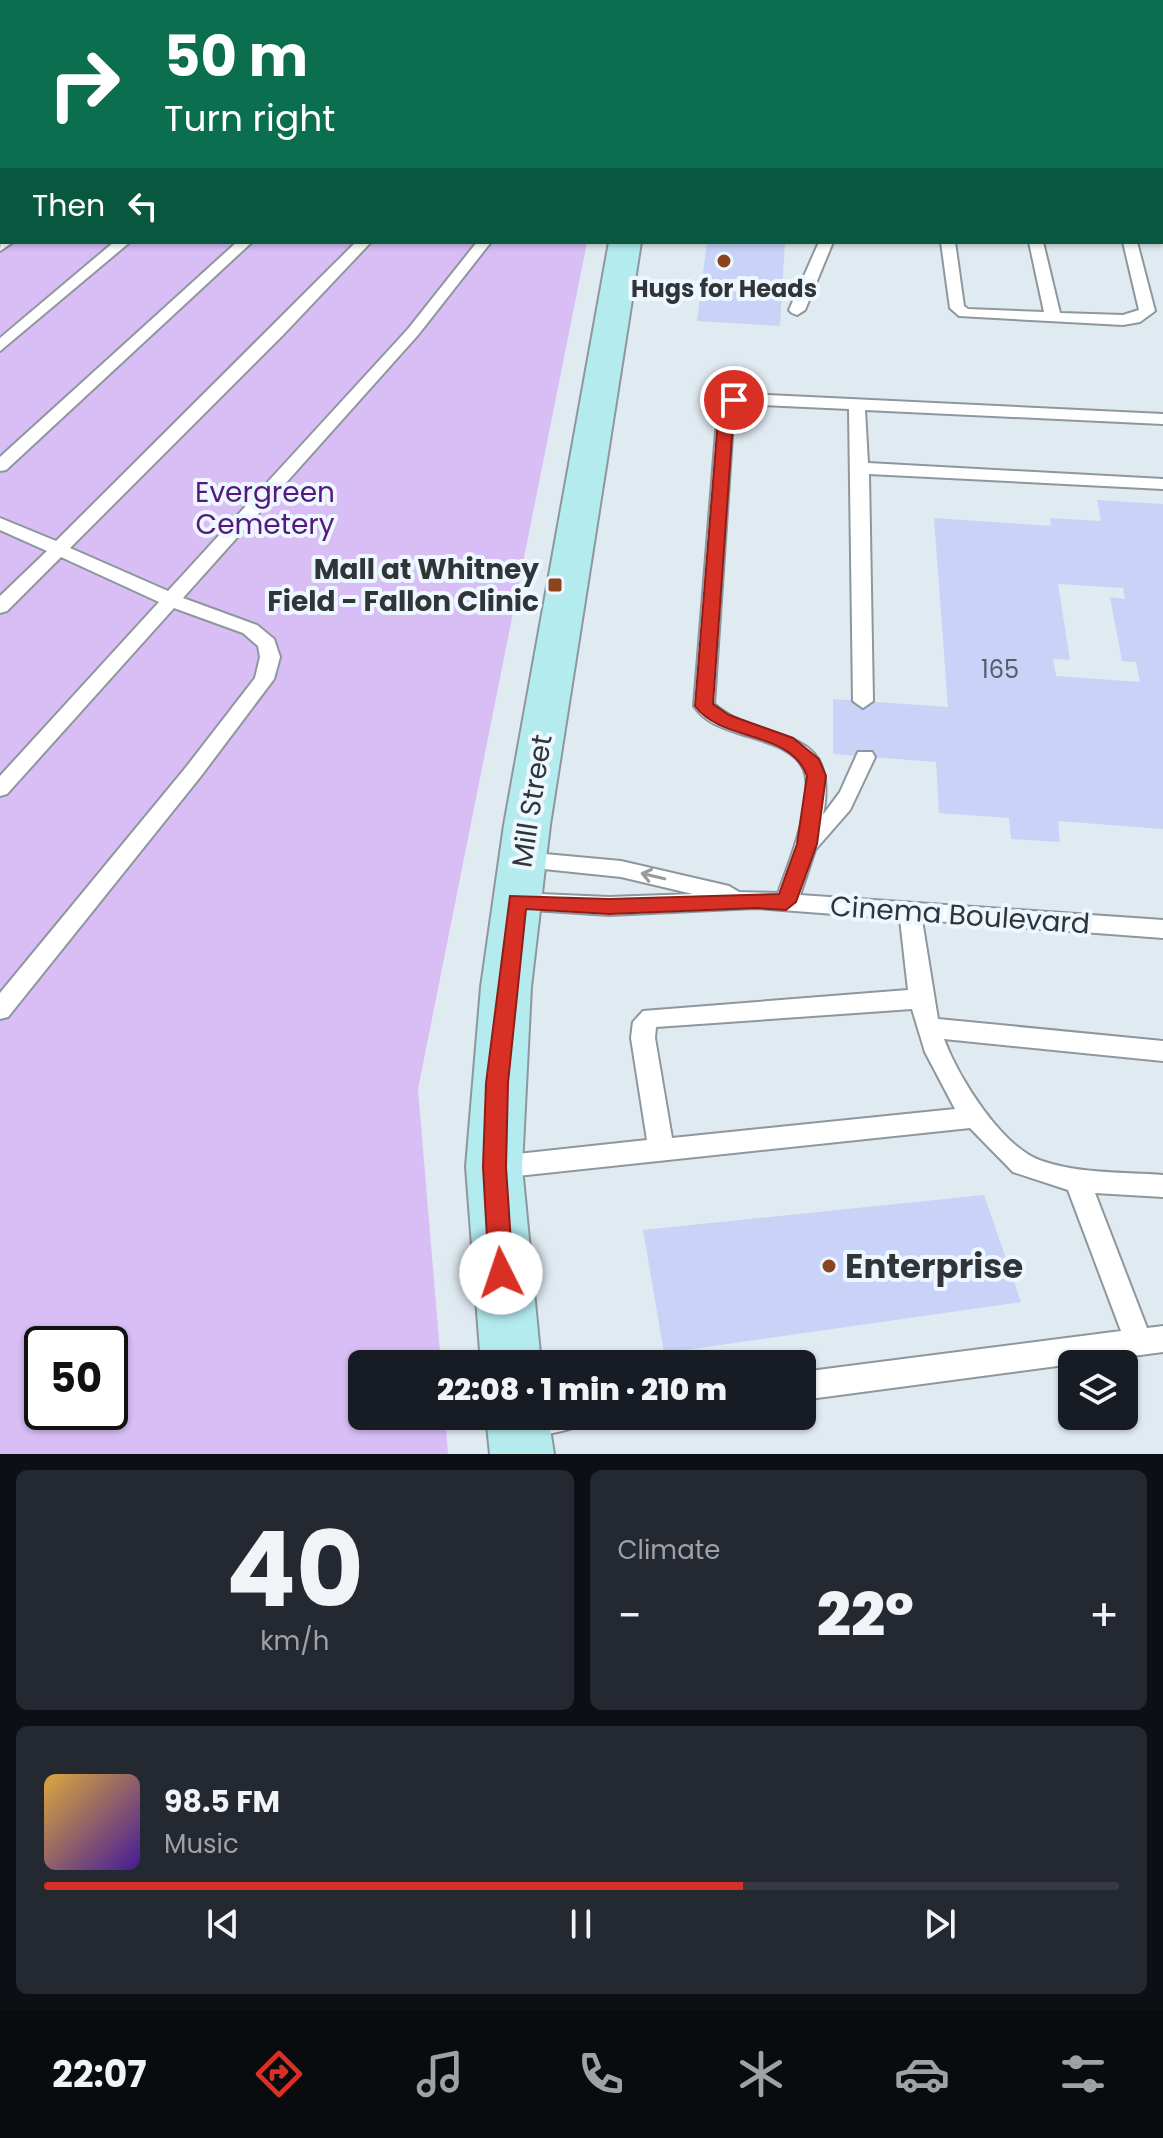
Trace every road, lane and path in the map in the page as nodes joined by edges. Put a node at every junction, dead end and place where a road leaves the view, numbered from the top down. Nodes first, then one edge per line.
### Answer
1 (121, 244) edge
2 (243, 244) edge
3 (362, 244) edge
4 (482, 244) edge
5 (625, 244) edge
6 (825, 244) edge
7 (948, 244) edge
8 (1036, 244) edge
9 (1131, 244) edge
10 (797, 310) dead end
11 (1053, 317) junction
12 (0, 346) edge
13 (857, 404) junction
14 (1163, 419) edge
15 (0, 466) edge
16 (860, 468) junction
17 (1163, 484) edge
18 (0, 523) edge
19 (56, 550) junction
20 (169, 599) junction
21 (0, 607) edge
22 (863, 701) dead end
23 (865, 757) dead end
24 (0, 789) edge
25 (807, 844) junction
26 (520, 880) junction
27 (756, 900) junction
28 (786, 902) junction
29 (910, 911) junction
30 (1163, 929) edge
31 (921, 999) junction
32 (0, 1010) edge
33 (927, 1028) junction
34 (1163, 1051) edge
35 (976, 1117) junction
36 (661, 1150) junction
37 (494, 1167) junction
38 (1077, 1179) junction
39 (1163, 1186) edge
40 (1151, 1340) edge
41 (518, 1350) edge
42 (816, 1384) edge

1 - 12 lane
2 - 15 lane
3 - 19 lane
4 - 20 lane
5 - 26 main road, Mill Street
6 - 10 lane
7 - 11 lane
8 - 11 lane
9 - 11 lane
13 - 14 lane
13 - 16 lane
13 - 25 lane
16 - 17 lane
16 - 22 lane
18 - 19 lane
19 - 20 lane
19 - 21 lane
20 - 24 lane
20 - 32 lane
23 - 25 lane
25 - 28 lane
26 - 27 lane
27 -> 26 lane
26 - 37 main road, Mill Street
27 - 28 lane, Cinema Boulevard
28 - 29 lane, Cinema Boulevard
29 - 30 lane, Cinema Boulevard
29 - 31 lane
31 - 33 lane
31 - 36 lane
33 - 34 lane
33 - 35 lane
35 - 36 lane
35 - 38 lane
36 - 37 lane
37 - 41 main road, Mill Street
38 - 39 lane
38 - 40 lane
40 - 42 lane

